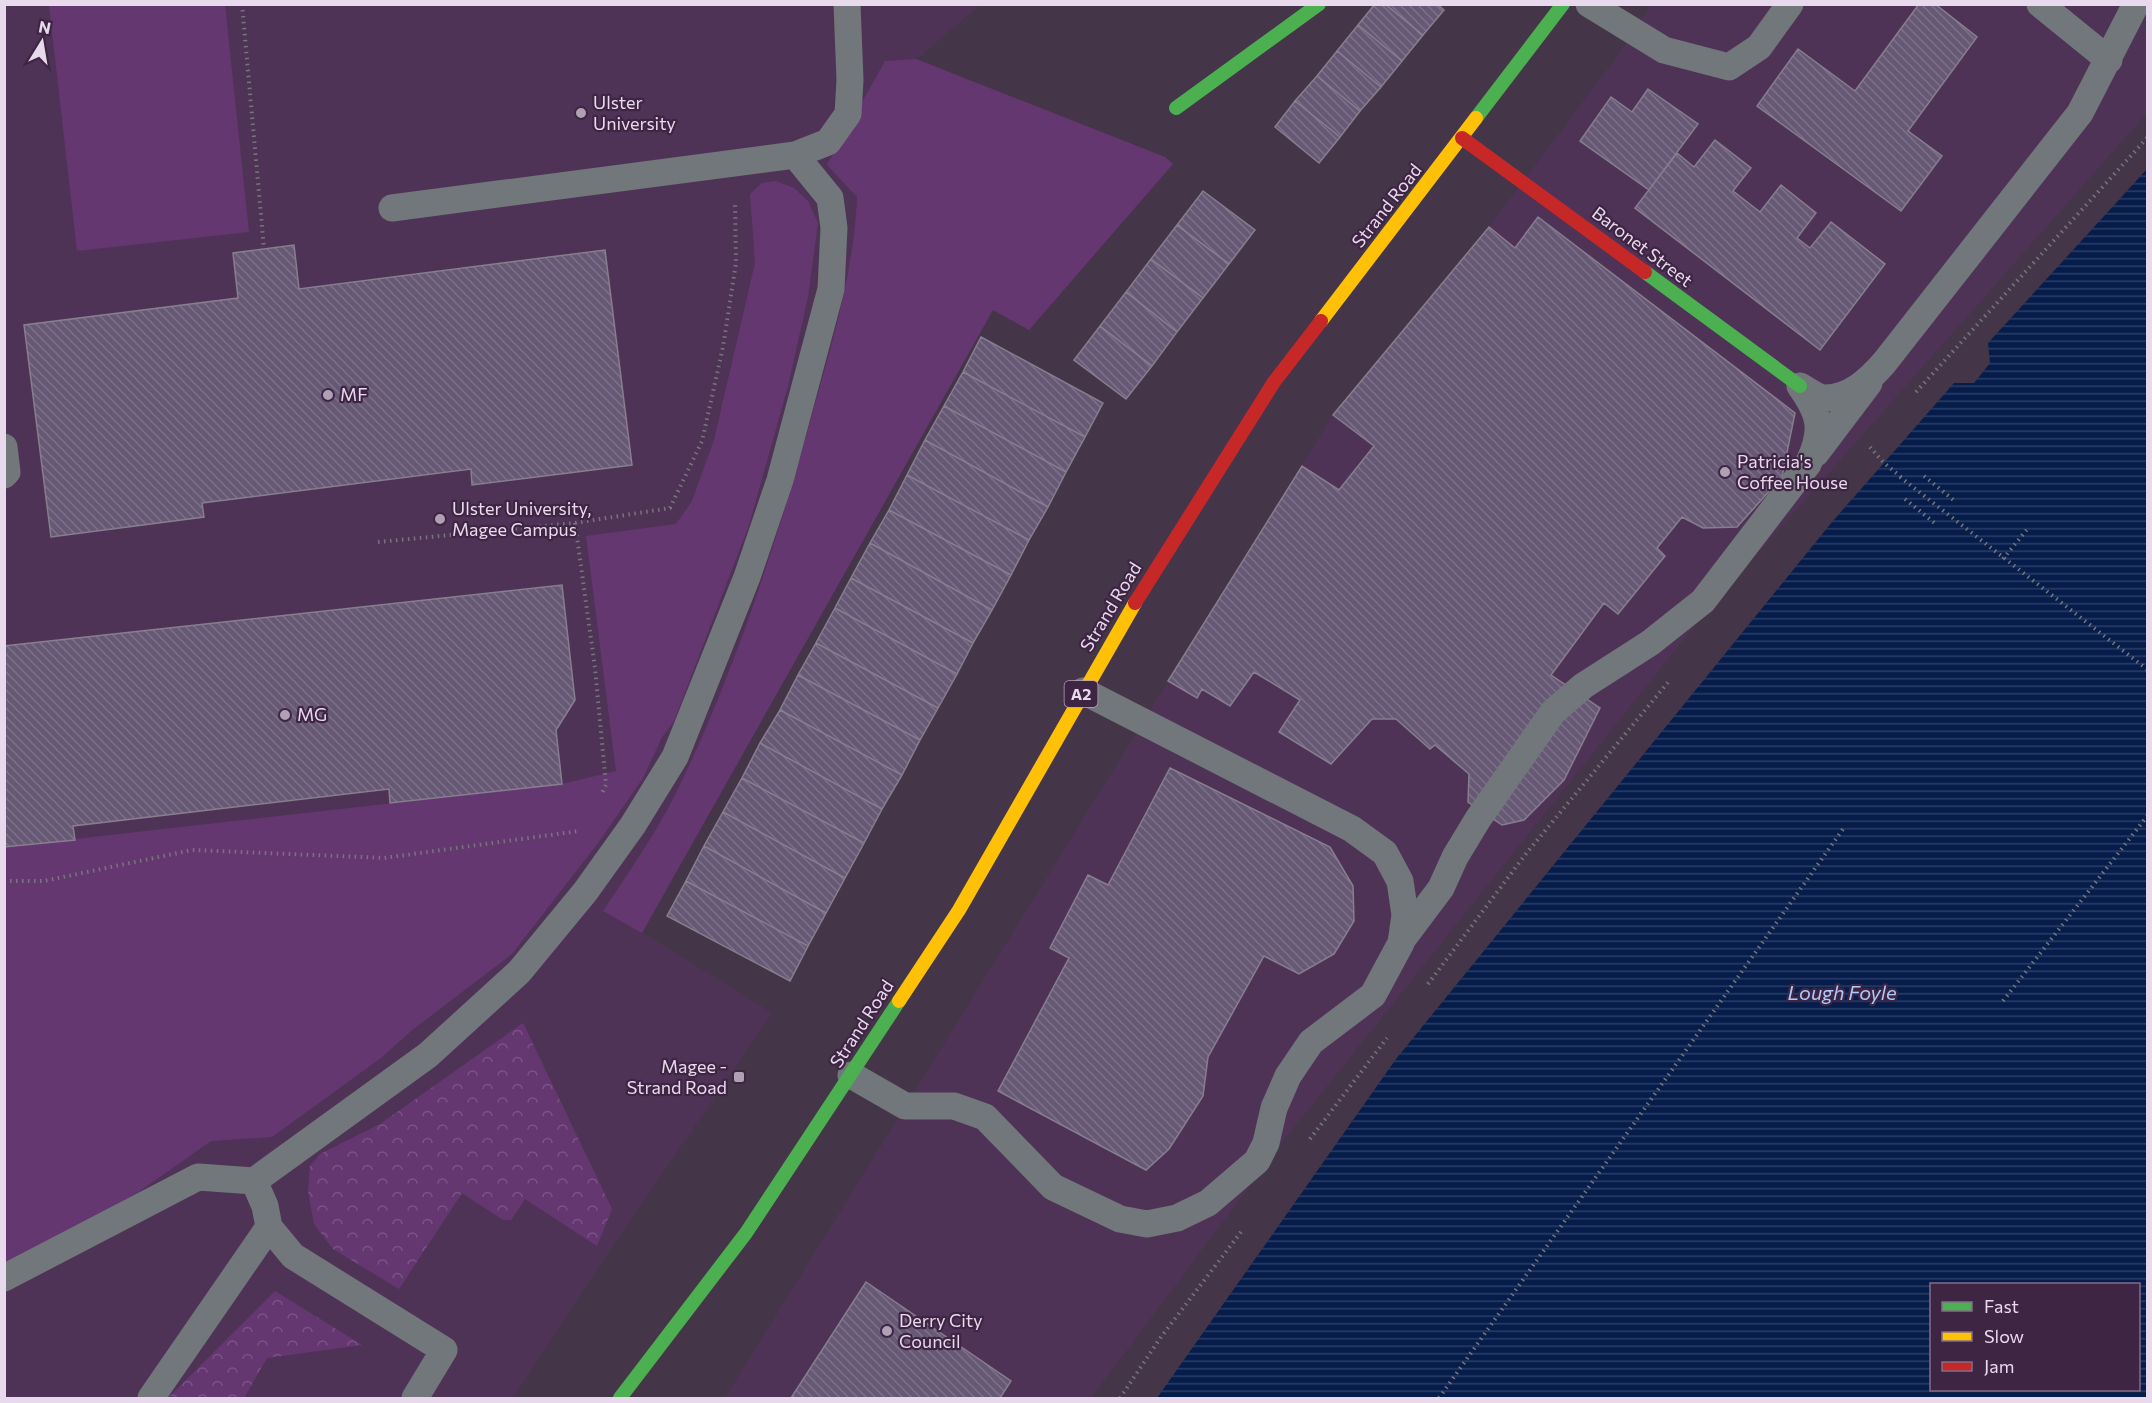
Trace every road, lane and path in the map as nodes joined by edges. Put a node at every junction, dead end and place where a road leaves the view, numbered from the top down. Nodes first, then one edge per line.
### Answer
1 (242, 4) edge
2 (847, 4) edge
3 (1320, 4) edge
4 (1563, 4) edge
5 (1589, 4) edge
6 (1790, 4) edge
7 (2040, 4) edge
8 (2136, 4) edge
9 (2109, 60) junction
10 (1176, 108) dead end
11 (2148, 137) edge
12 (1462, 138) junction
13 (795, 155) junction
14 (747, 161) junction
15 (392, 208) dead end
16 (264, 249) dead end
17 (1884, 363) junction
18 (1800, 387) junction
19 (1908, 401) dead end
20 (1868, 445) dead end
21 (4, 447) edge
22 (1861, 453) dead end
23 (1884, 463) dead end
24 (1808, 464) junction
25 (4, 475) edge
26 (1924, 476) dead end
27 (1900, 477) dead end
28 (1911, 485) junction
29 (1905, 499) dead end
30 (1956, 502) dead end
31 (575, 523) junction
32 (1937, 525) dead end
33 (2029, 527) dead end
34 (378, 542) dead end
35 (2003, 559) junction
36 (2148, 670) edge
37 (1675, 675) dead end
38 (1083, 691) junction
39 (596, 803) dead end
40 (2148, 815) edge
41 (586, 822) dead end
42 (1843, 830) dead end
43 (4, 881) edge
44 (1401, 943) junction
45 (1425, 987) dead end
46 (2003, 1001) dead end
47 (1389, 1035) dead end
48 (850, 1075) junction
49 (1304, 1148) dead end
50 (254, 1181) junction
51 (1247, 1223) dead end
52 (268, 1227) junction
53 (4, 1278) edge
54 (151, 1398) edge
55 (415, 1398) edge
56 (621, 1398) edge
57 (1119, 1398) edge
58 (1438, 1398) edge

1 - 16 path
2 - 13 lane
3 - 10 main road
4 - 12 main road, Strand Road / A2
5 - 6 lane
7 - 9 lane
8 - 9 lane
9 - 17 lane
11 - 19 path
12 - 18 main road, Baronet Street
12 - 38 main road, Strand Road / A2
13 - 14 lane
13 - 50 lane
14 - 15 lane
14 - 31 path
17 - 18 lane
17 - 24 lane
18 - 24 lane
20 - 22 path
21 - 25 lane
23 - 28 path
24 - 44 lane
26 - 30 path
27 - 28 path
28 - 35 path
29 - 32 path
31 - 34 path
31 - 39 path
33 - 35 path
35 - 36 path
37 - 45 path
38 - 44 lane
38 - 48 main road, Strand Road / A2
40 - 46 path
41 - 43 path
42 - 58 path
44 - 48 lane
47 - 49 path
48 - 56 main road, Strand Road / A2
50 - 52 lane
50 - 53 lane
51 - 57 path
52 - 54 lane
52 - 55 lane

